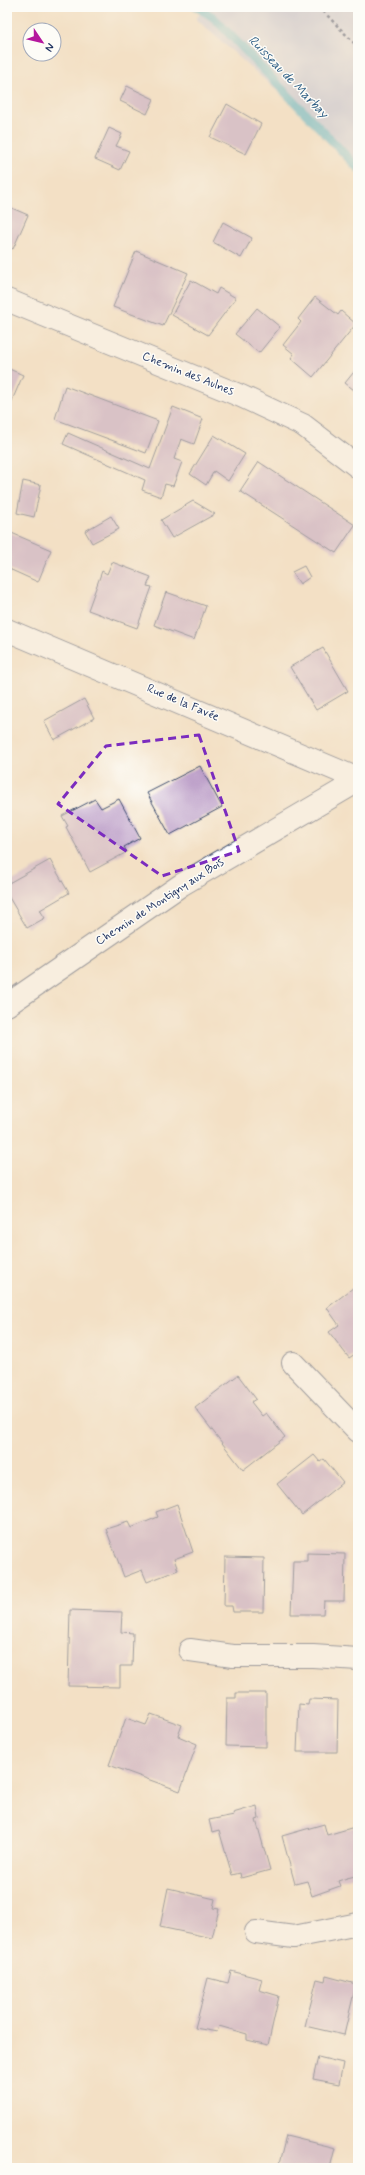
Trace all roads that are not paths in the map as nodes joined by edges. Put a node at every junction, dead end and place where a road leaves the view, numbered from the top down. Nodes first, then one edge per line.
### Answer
1 (7, 300) edge
2 (358, 467) edge
3 (7, 630) edge
4 (358, 780) edge
5 (7, 1005) edge
6 (293, 1363) dead end
7 (358, 1430) edge
8 (190, 1650) dead end
9 (358, 1659) edge
10 (358, 1924) edge
11 (256, 1932) dead end

1 - 2 street, Chemin des Aulnes
3 - 4 street, Rue de la Favée
4 - 5 street, Chemin de Montigny aux Bois
6 - 7 street
8 - 9 street
10 - 11 street

